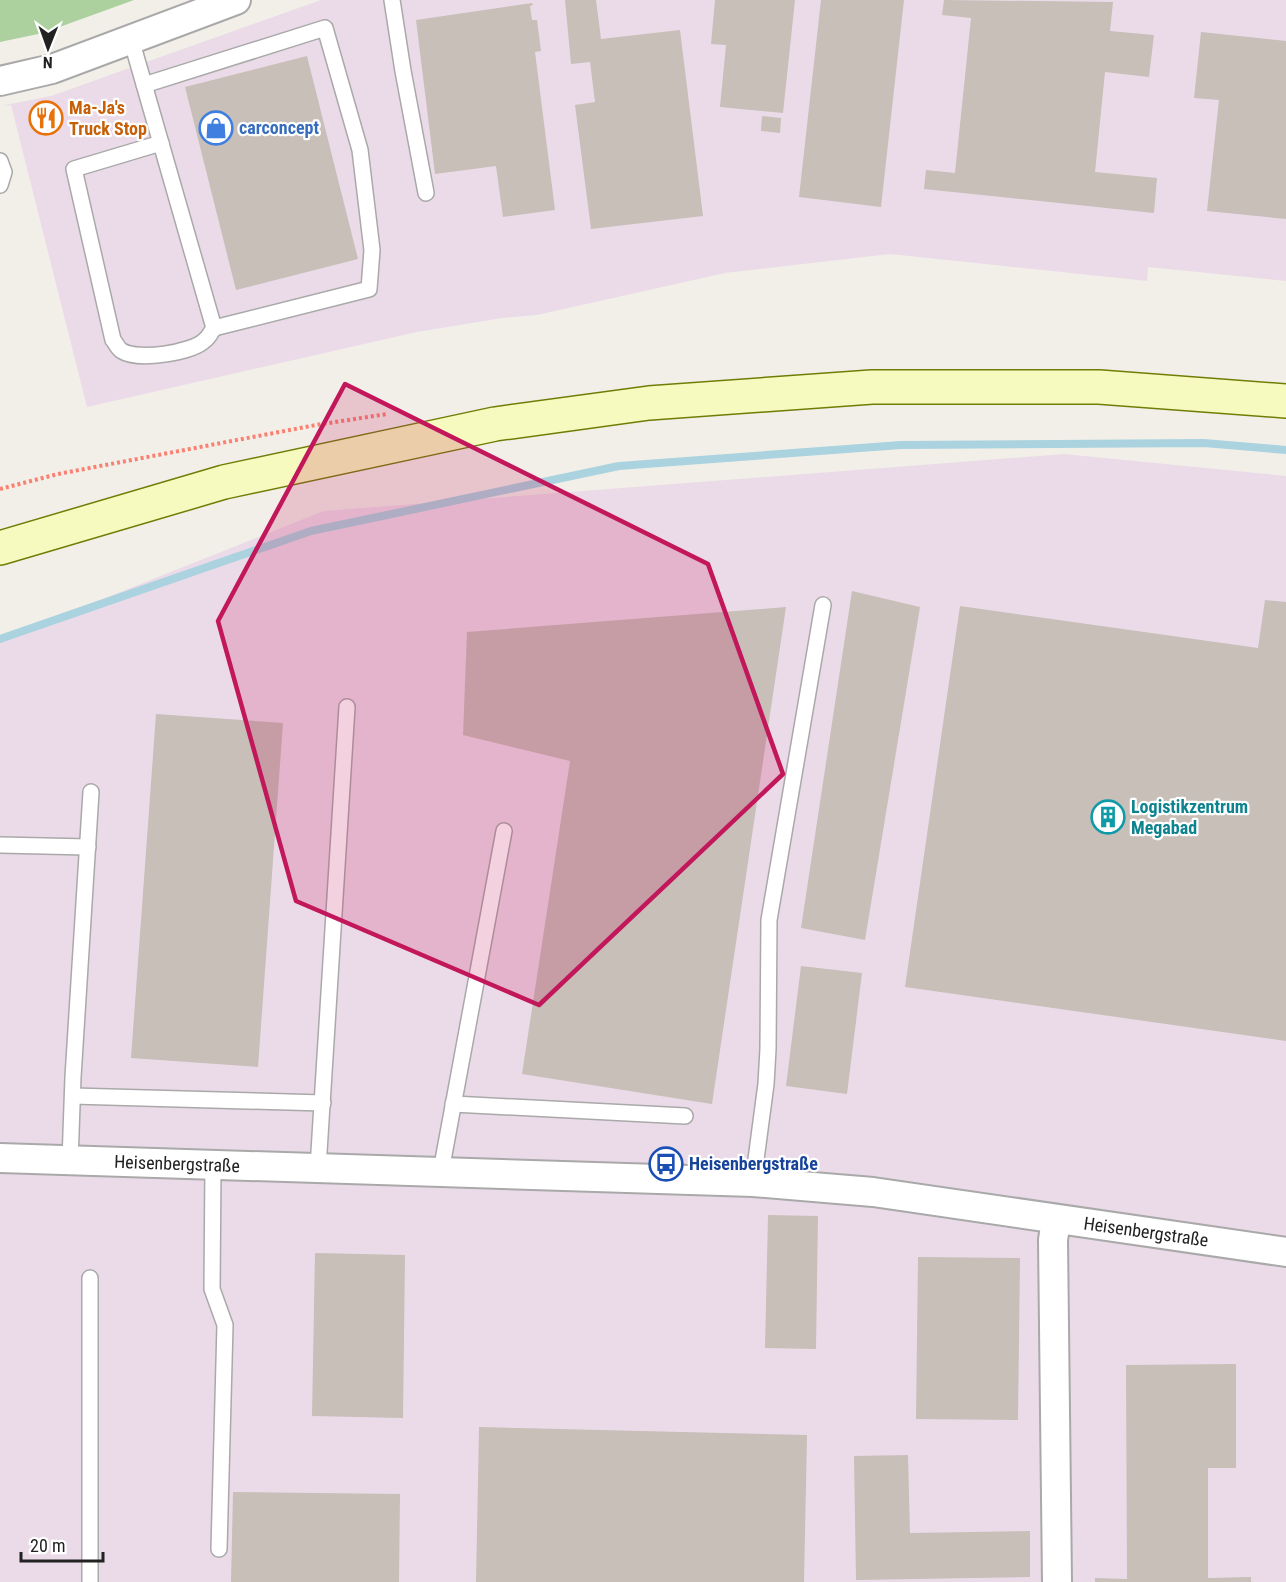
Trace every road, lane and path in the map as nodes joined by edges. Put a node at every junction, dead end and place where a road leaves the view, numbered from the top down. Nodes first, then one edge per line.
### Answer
1 (236, 0) edge
2 (392, 0) edge
3 (131, 39) junction
4 (0, 81) edge
5 (144, 85) junction
6 (161, 143) junction
7 (0, 160) edge
8 (0, 184) edge
9 (426, 193) dead end
10 (214, 328) junction
11 (1286, 401) edge
12 (0, 548) edge
13 (823, 605) dead end
14 (347, 707) dead end
15 (91, 792) dead end
16 (504, 831) dead end
17 (0, 845) edge
18 (88, 847) junction
19 (73, 1096) junction
20 (322, 1103) junction
21 (453, 1104) junction
22 (685, 1116) dead end
23 (0, 1158) edge
24 (70, 1161) junction
25 (213, 1165) junction
26 (318, 1168) junction
27 (441, 1171) junction
28 (753, 1182) junction
29 (1056, 1218) junction
30 (1286, 1252) edge
31 (90, 1278) dead end
32 (219, 1549) dead end
33 (90, 1582) edge
34 (1057, 1582) edge

1 - 3 street
2 - 9 lane
3 - 4 street
3 - 5 lane
5 - 6 lane
5 - 10 lane
6 - 10 lane
6 - 10 lane
7 - 8 lane
11 - 12 main road
13 - 28 lane
14 - 20 lane
15 - 18 lane
16 - 21 lane
17 - 18 lane
18 - 19 lane
19 - 20 lane
19 - 24 lane
20 - 26 lane
21 - 22 lane
21 - 27 lane
23 - 24 street, Heisenbergstraße
24 - 25 street, Heisenbergstraße
25 - 26 street, Heisenbergstraße
25 - 32 lane
26 - 27 street, Heisenbergstraße
27 - 28 street, Heisenbergstraße
28 - 29 street, Heisenbergstraße
29 - 30 street, Heisenbergstraße
29 - 34 street
31 - 33 lane

